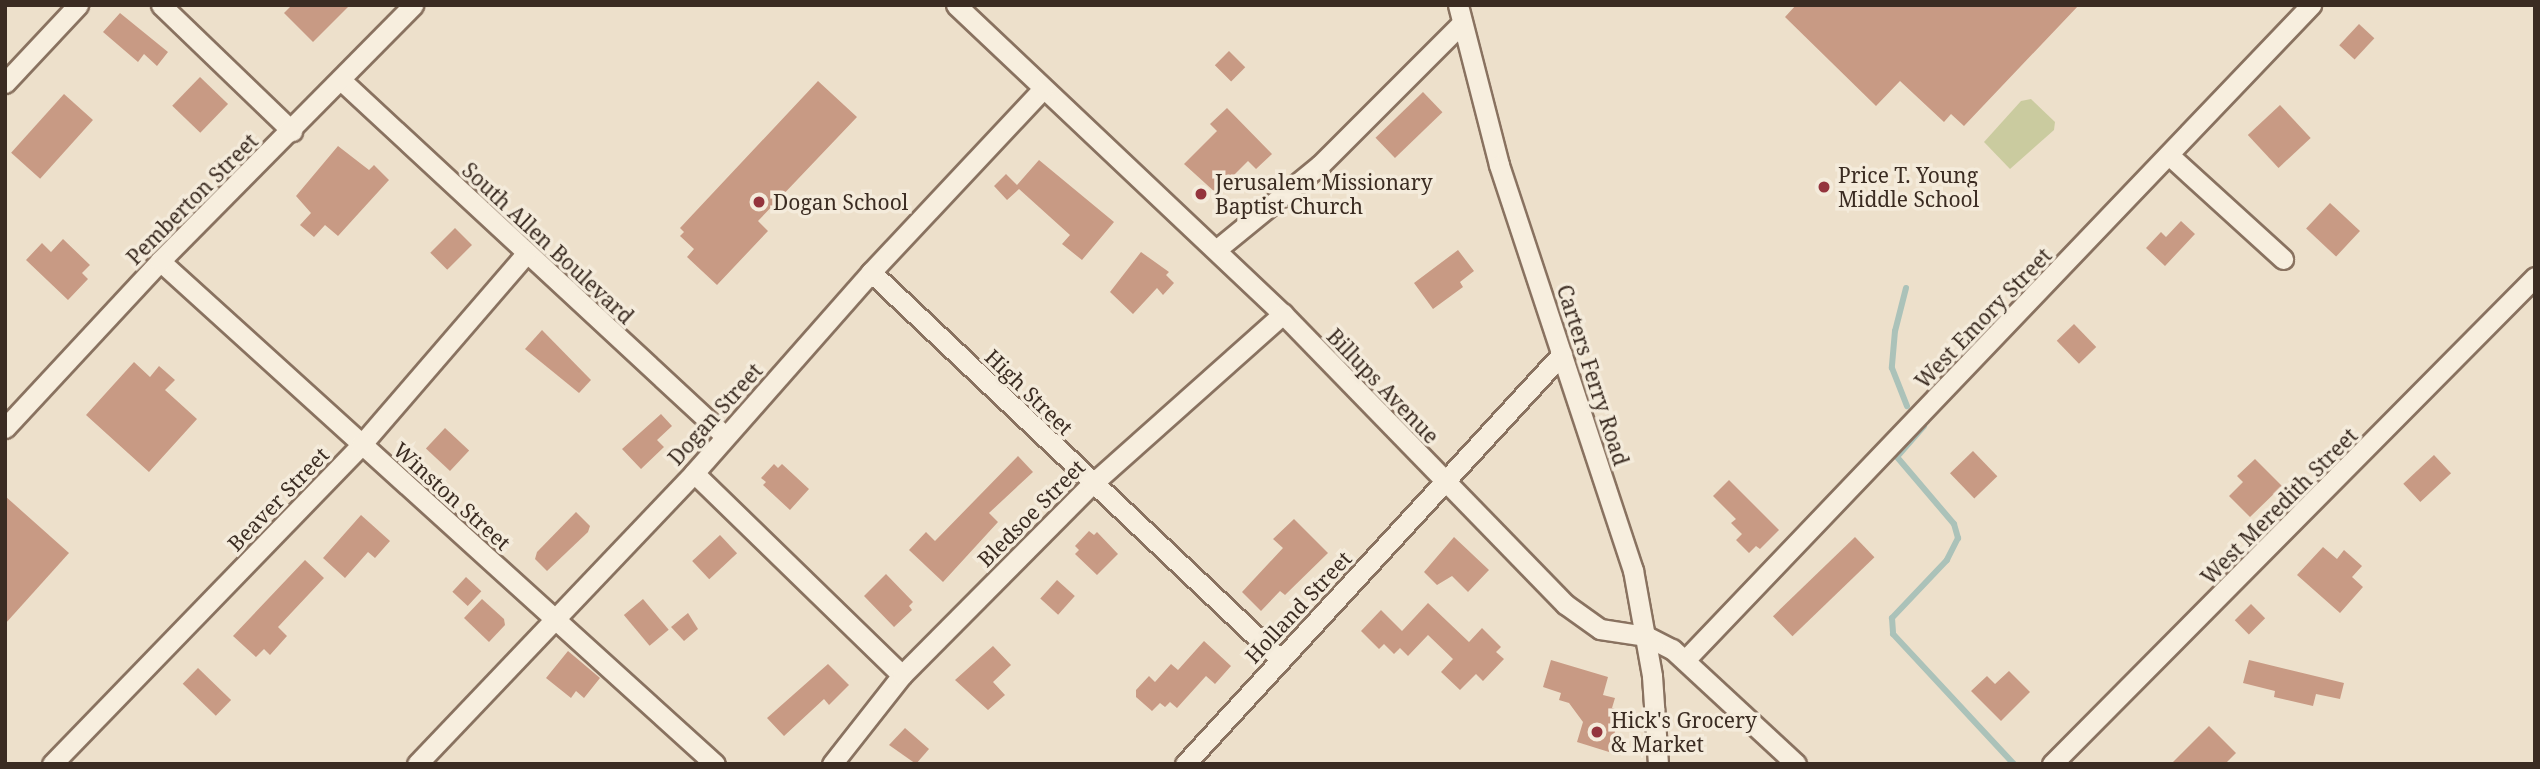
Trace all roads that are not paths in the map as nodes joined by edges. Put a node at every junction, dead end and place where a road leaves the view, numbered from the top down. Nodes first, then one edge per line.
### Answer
1 (78, 5) edge
2 (161, 5) edge
3 (414, 5) edge
4 (956, 5) edge
5 (2311, 5) edge
6 (1460, 14) edge
7 (342, 81) junction
8 (5, 83) edge
9 (1042, 89) junction
10 (292, 131) junction
11 (2170, 156) junction
12 (1216, 250) junction
13 (525, 255) junction
14 (2283, 259) dead end
15 (160, 261) junction
16 (871, 272) junction
17 (2535, 277) edge
18 (1283, 314) junction
19 (1563, 354) junction
20 (5, 428) edge
21 (725, 436) junction
22 (361, 445) junction
23 (694, 473) junction
24 (1445, 483) junction
25 (1092, 484) junction
26 (553, 617) junction
27 (1646, 636) junction
28 (1280, 659) junction
29 (1686, 659) junction
30 (902, 676) junction
31 (52, 764) edge
32 (416, 764) edge
33 (715, 764) edge
34 (832, 764) edge
35 (1185, 764) edge
36 (1658, 764) edge
37 (1796, 764) edge
38 (2052, 764) edge

1 - 8 street
2 - 10 street
3 - 7 street, Pemberton Street
4 - 9 street, Billups Avenue
5 - 11 street, West Emory Street
6 - 12 street
6 - 19 street, Carters Ferry Road
7 - 10 street, Pemberton Street
7 - 13 street, South Allen Boulevard
9 - 12 street, Billups Avenue
9 - 16 street, Dogan Street
10 - 15 street, Pemberton Street
11 - 14 street
11 - 29 street, West Emory Street
12 - 18 street, Billups Avenue
13 - 21 street, South Allen Boulevard
13 - 22 street, Beaver Street
15 - 20 street, Pemberton Street
15 - 22 street, Winston Street
16 - 21 street, Dogan Street
16 - 25 street, High Street
17 - 38 street, West Meredith Street
18 - 24 street, Billups Avenue
18 - 25 street, Bledsoe Street
19 - 24 street, Holland Street
19 - 27 street, Carters Ferry Road
21 - 23 street, Dogan Street
22 - 26 street, Winston Street
22 - 31 street, Beaver Street
23 - 26 street, Dogan Street
23 - 30 street
24 - 27 street, Billups Avenue
24 - 28 street, Holland Street
25 - 28 street, High Street
25 - 30 street, Bledsoe Street
26 - 32 street, Dogan Street
26 - 33 street, Winston Street
27 - 29 street, Billups Avenue
27 - 36 street, Carters Ferry Road
28 - 35 street, Holland Street
29 - 37 street, Billups Avenue
30 - 34 street, Bledsoe Street

